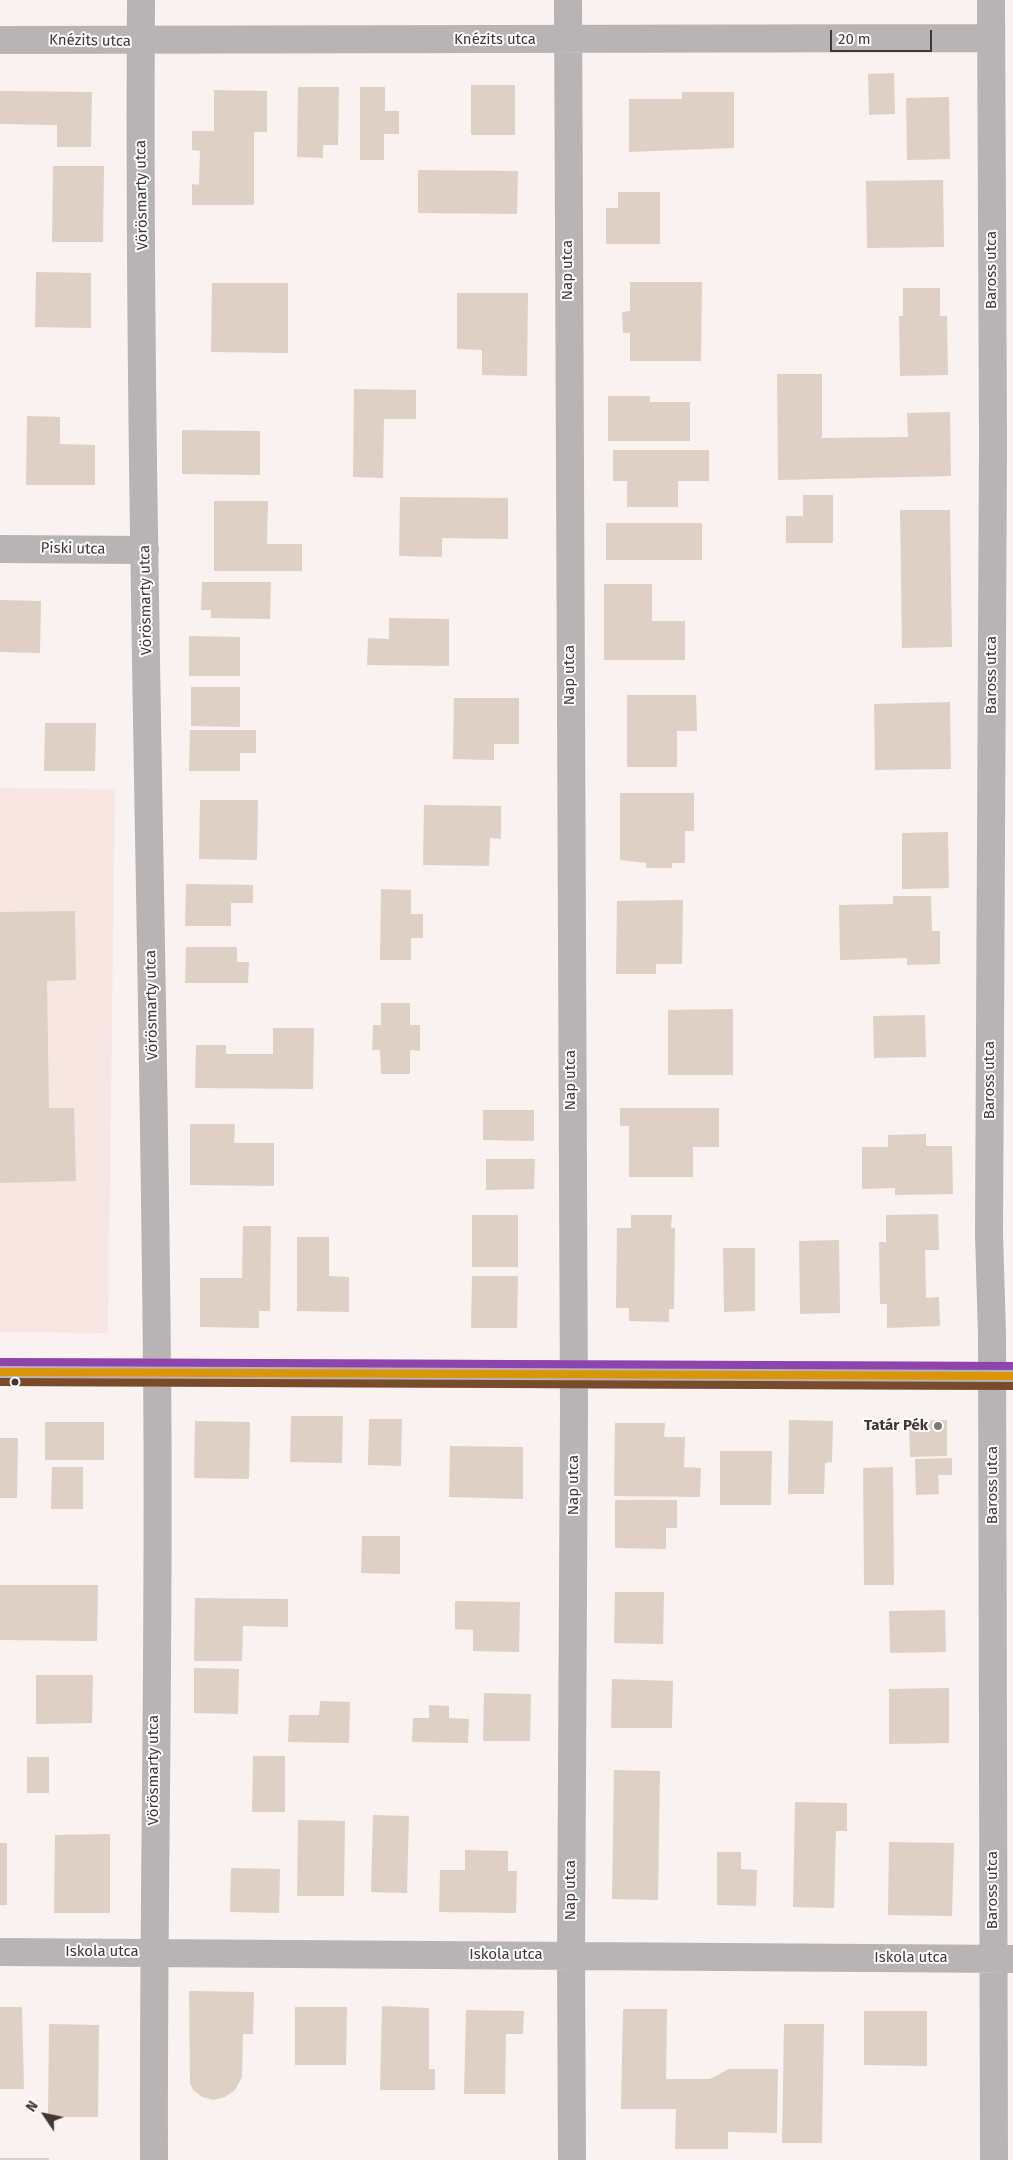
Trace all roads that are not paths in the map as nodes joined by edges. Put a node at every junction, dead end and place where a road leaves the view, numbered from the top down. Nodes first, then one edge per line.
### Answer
1 (141, 0) edge
2 (568, 0) edge
3 (991, 0) edge
4 (991, 38) junction
5 (0, 40) edge
6 (567, 40) junction
7 (141, 41) junction
8 (1002, 282) edge
9 (0, 549) edge
10 (145, 550) junction
11 (0, 1372) edge
12 (157, 1372) junction
13 (572, 1374) junction
14 (1002, 1376) edge
15 (0, 1952) edge
16 (153, 1953) junction
17 (570, 1956) junction
18 (1003, 1959) edge
19 (154, 2160) edge
20 (572, 2160) edge
21 (994, 2160) edge

1 - 7 street, Vörösmarty utca
2 - 6 street, Nap utca
3 - 4 street, Baross utca
4 - 6 street, Knézits utca
4 - 8 street, Baross utca
5 - 7 street, Knézits utca
6 - 7 street, Knézits utca
6 - 13 street, Nap utca
7 - 10 street, Vörösmarty utca
8 - 14 street, Baross utca
9 - 10 street, Piski utca
10 - 12 street, Vörösmarty utca
11 - 12 street
12 - 13 street
12 - 16 street, Vörösmarty utca
13 - 14 street
13 - 17 street, Nap utca
14 - 18 street, Baross utca
15 - 16 street, Iskola utca
16 - 17 street, Iskola utca
16 - 19 street, Vörösmarty utca
17 - 18 street, Iskola utca
17 - 20 street, Nap utca
18 - 21 street, Baross utca

